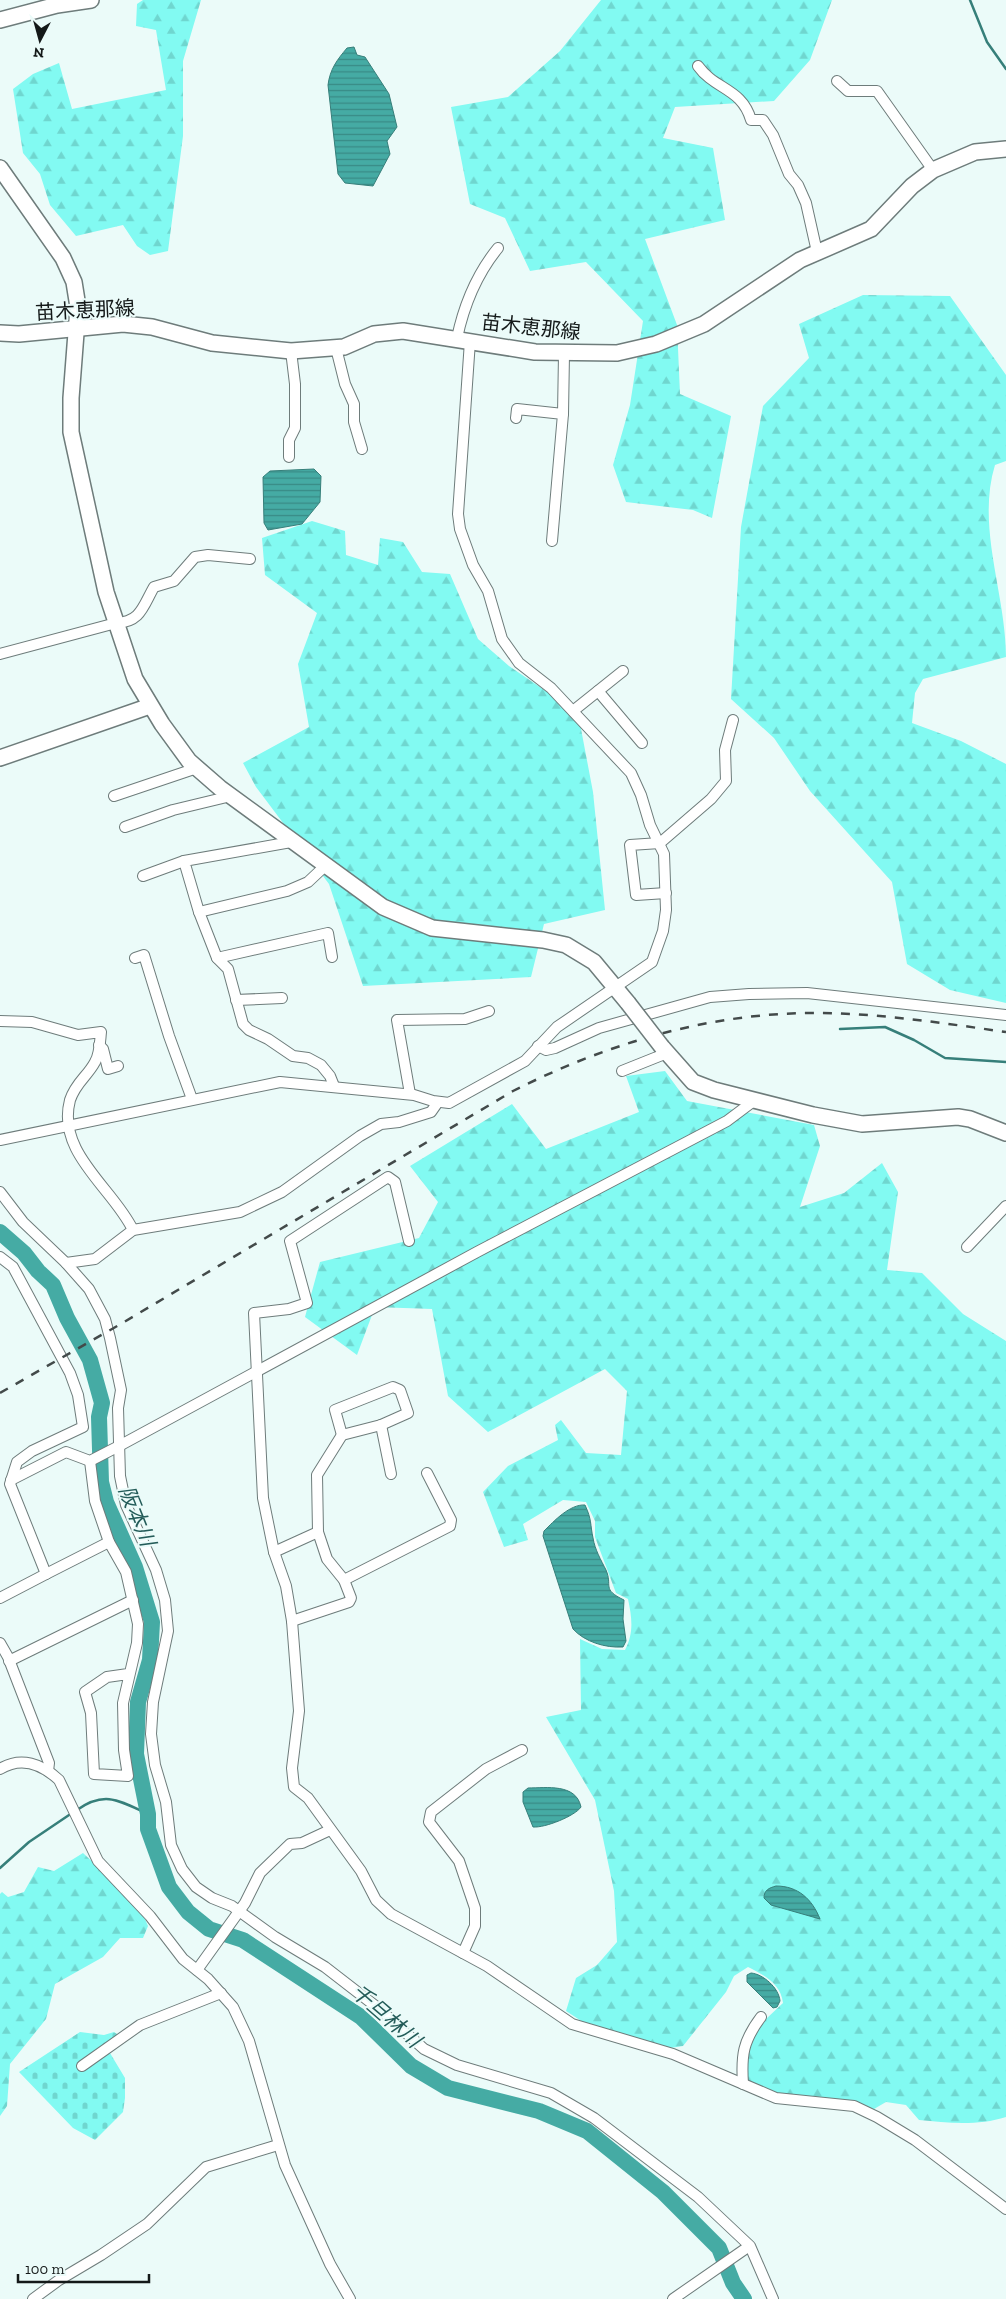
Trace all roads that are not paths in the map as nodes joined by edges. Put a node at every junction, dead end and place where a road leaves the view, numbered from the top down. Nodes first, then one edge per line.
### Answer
1 (91, 0) edge
2 (57, 2) edge
3 (0, 20) edge
4 (698, 66) dead end
5 (837, 82) dead end
6 (1006, 149) edge
7 (0, 168) edge
8 (933, 170) junction
9 (498, 248) dead end
10 (817, 252) junction
11 (78, 328) junction
12 (0, 333) edge
13 (464, 339) junction
14 (336, 348) junction
15 (291, 350) junction
16 (564, 354) junction
17 (563, 414) junction
18 (516, 418) dead end
19 (362, 449) dead end
20 (289, 457) dead end
21 (552, 541) dead end
22 (250, 559) dead end
23 (116, 624) junction
24 (0, 654) edge
25 (623, 671) dead end
26 (598, 691) junction
27 (150, 706) junction
28 (573, 711) junction
29 (732, 720) dead end
30 (642, 743) dead end
31 (0, 758) edge
32 (196, 768) junction
33 (114, 796) dead end
34 (231, 796) junction
35 (125, 826) dead end
36 (291, 842) junction
37 (660, 843) junction
38 (184, 861) junction
39 (325, 866) junction
40 (143, 876) dead end
41 (666, 893) junction
42 (199, 912) junction
43 (332, 956) dead end
44 (135, 958) dead end
45 (218, 958) junction
46 (615, 987) junction
47 (282, 998) dead end
48 (236, 1000) junction
49 (489, 1011) dead end
50 (1006, 1015) edge
51 (0, 1021) edge
52 (99, 1045) junction
53 (538, 1046) junction
54 (664, 1050) junction
55 (118, 1066) dead end
56 (622, 1070) dead end
57 (334, 1086) junction
58 (410, 1094) junction
59 (192, 1100) junction
60 (755, 1100) junction
61 (438, 1102) junction
62 (67, 1126) junction
63 (1006, 1133) edge
64 (0, 1140) edge
65 (0, 1192) edge
66 (1006, 1206) edge
67 (133, 1230) junction
68 (410, 1241) dead end
69 (967, 1247) dead end
70 (0, 1257) edge
71 (66, 1263) junction
72 (258, 1372) junction
73 (381, 1425) junction
74 (342, 1435) junction
75 (120, 1446) junction
76 (90, 1461) junction
77 (427, 1473) dead end
78 (391, 1474) dead end
79 (11, 1480) junction
80 (318, 1532) junction
81 (109, 1542) junction
82 (274, 1552) junction
83 (46, 1574) junction
84 (344, 1580) junction
85 (0, 1598) edge
86 (133, 1600) junction
87 (292, 1621) junction
88 (0, 1643) edge
89 (9, 1661) junction
90 (128, 1674) junction
91 (522, 1750) dead end
92 (0, 1769) edge
93 (48, 1771) junction
94 (330, 1830) junction
95 (236, 1914) junction
96 (463, 1953) junction
97 (197, 1970) junction
98 (221, 1993) junction
99 (761, 2017) dead end
100 (82, 2066) dead end
101 (743, 2084) junction
102 (278, 2145) junction
103 (1006, 2208) edge
104 (748, 2248) dead end
105 (33, 2299) edge
106 (350, 2299) edge
107 (674, 2299) edge
108 (773, 2299) edge

1 - 2 street
2 - 3 street
4 - 10 street
5 - 8 street
6 - 8 street, 苗木恵那線
7 - 11 street
8 - 10 street, 苗木恵那線
9 - 13 street
10 - 16 street, 苗木恵那線
11 - 12 street, 苗木恵那線
11 - 15 street, 苗木恵那線
11 - 23 street
13 - 14 street, 苗木恵那線
13 - 16 street, 苗木恵那線
13 - 28 street
14 - 15 street, 苗木恵那線
14 - 19 street
15 - 20 street
16 - 17 street
17 - 18 street
17 - 21 street
22 - 23 street
23 - 24 street
23 - 27 street
25 - 26 street
26 - 28 street
26 - 30 street
27 - 31 street
27 - 32 street
28 - 37 street
29 - 37 street
32 - 33 street
32 - 34 street
34 - 35 street
34 - 36 street
36 - 38 street
36 - 39 street
37 - 41 street
37 - 41 street
38 - 40 street
38 - 42 street
39 - 42 street
39 - 46 street
41 - 46 street
42 - 45 street
43 - 45 street
44 - 59 street
45 - 48 street
46 - 53 street
46 - 54 street, bridge
47 - 48 street
48 - 57 street
49 - 58 street
50 - 53 street
51 - 52 street
52 - 55 street
52 - 62 street
53 - 61 street
54 - 56 street
54 - 60 street
57 - 58 street
57 - 59 street
58 - 61 street
59 - 62 street
60 - 63 street
60 - 72 street
61 - 67 street
62 - 64 street
62 - 67 street
65 - 71 street
66 - 69 street
67 - 71 street
68 - 72 street
70 - 79 street
71 - 75 street
72 - 75 street
72 - 82 street
73 - 74 street
73 - 74 street
73 - 78 street
74 - 80 street
75 - 76 street
75 - 95 street
76 - 79 street
76 - 81 street
77 - 84 street
79 - 83 street
80 - 82 street
80 - 84 street
81 - 83 street
81 - 86 street
82 - 87 street
83 - 85 street
84 - 87 street
86 - 89 street
86 - 90 street
87 - 94 street
88 - 89 street
89 - 93 street
90 - 90 street
91 - 96 street
92 - 93 street
93 - 97 street
94 - 95 street
94 - 96 street
95 - 97 street
95 - 108 street
96 - 101 street
97 - 98 street
98 - 100 street
98 - 102 street
99 - 101 street
101 - 103 street
102 - 105 street
102 - 106 street
104 - 107 street

